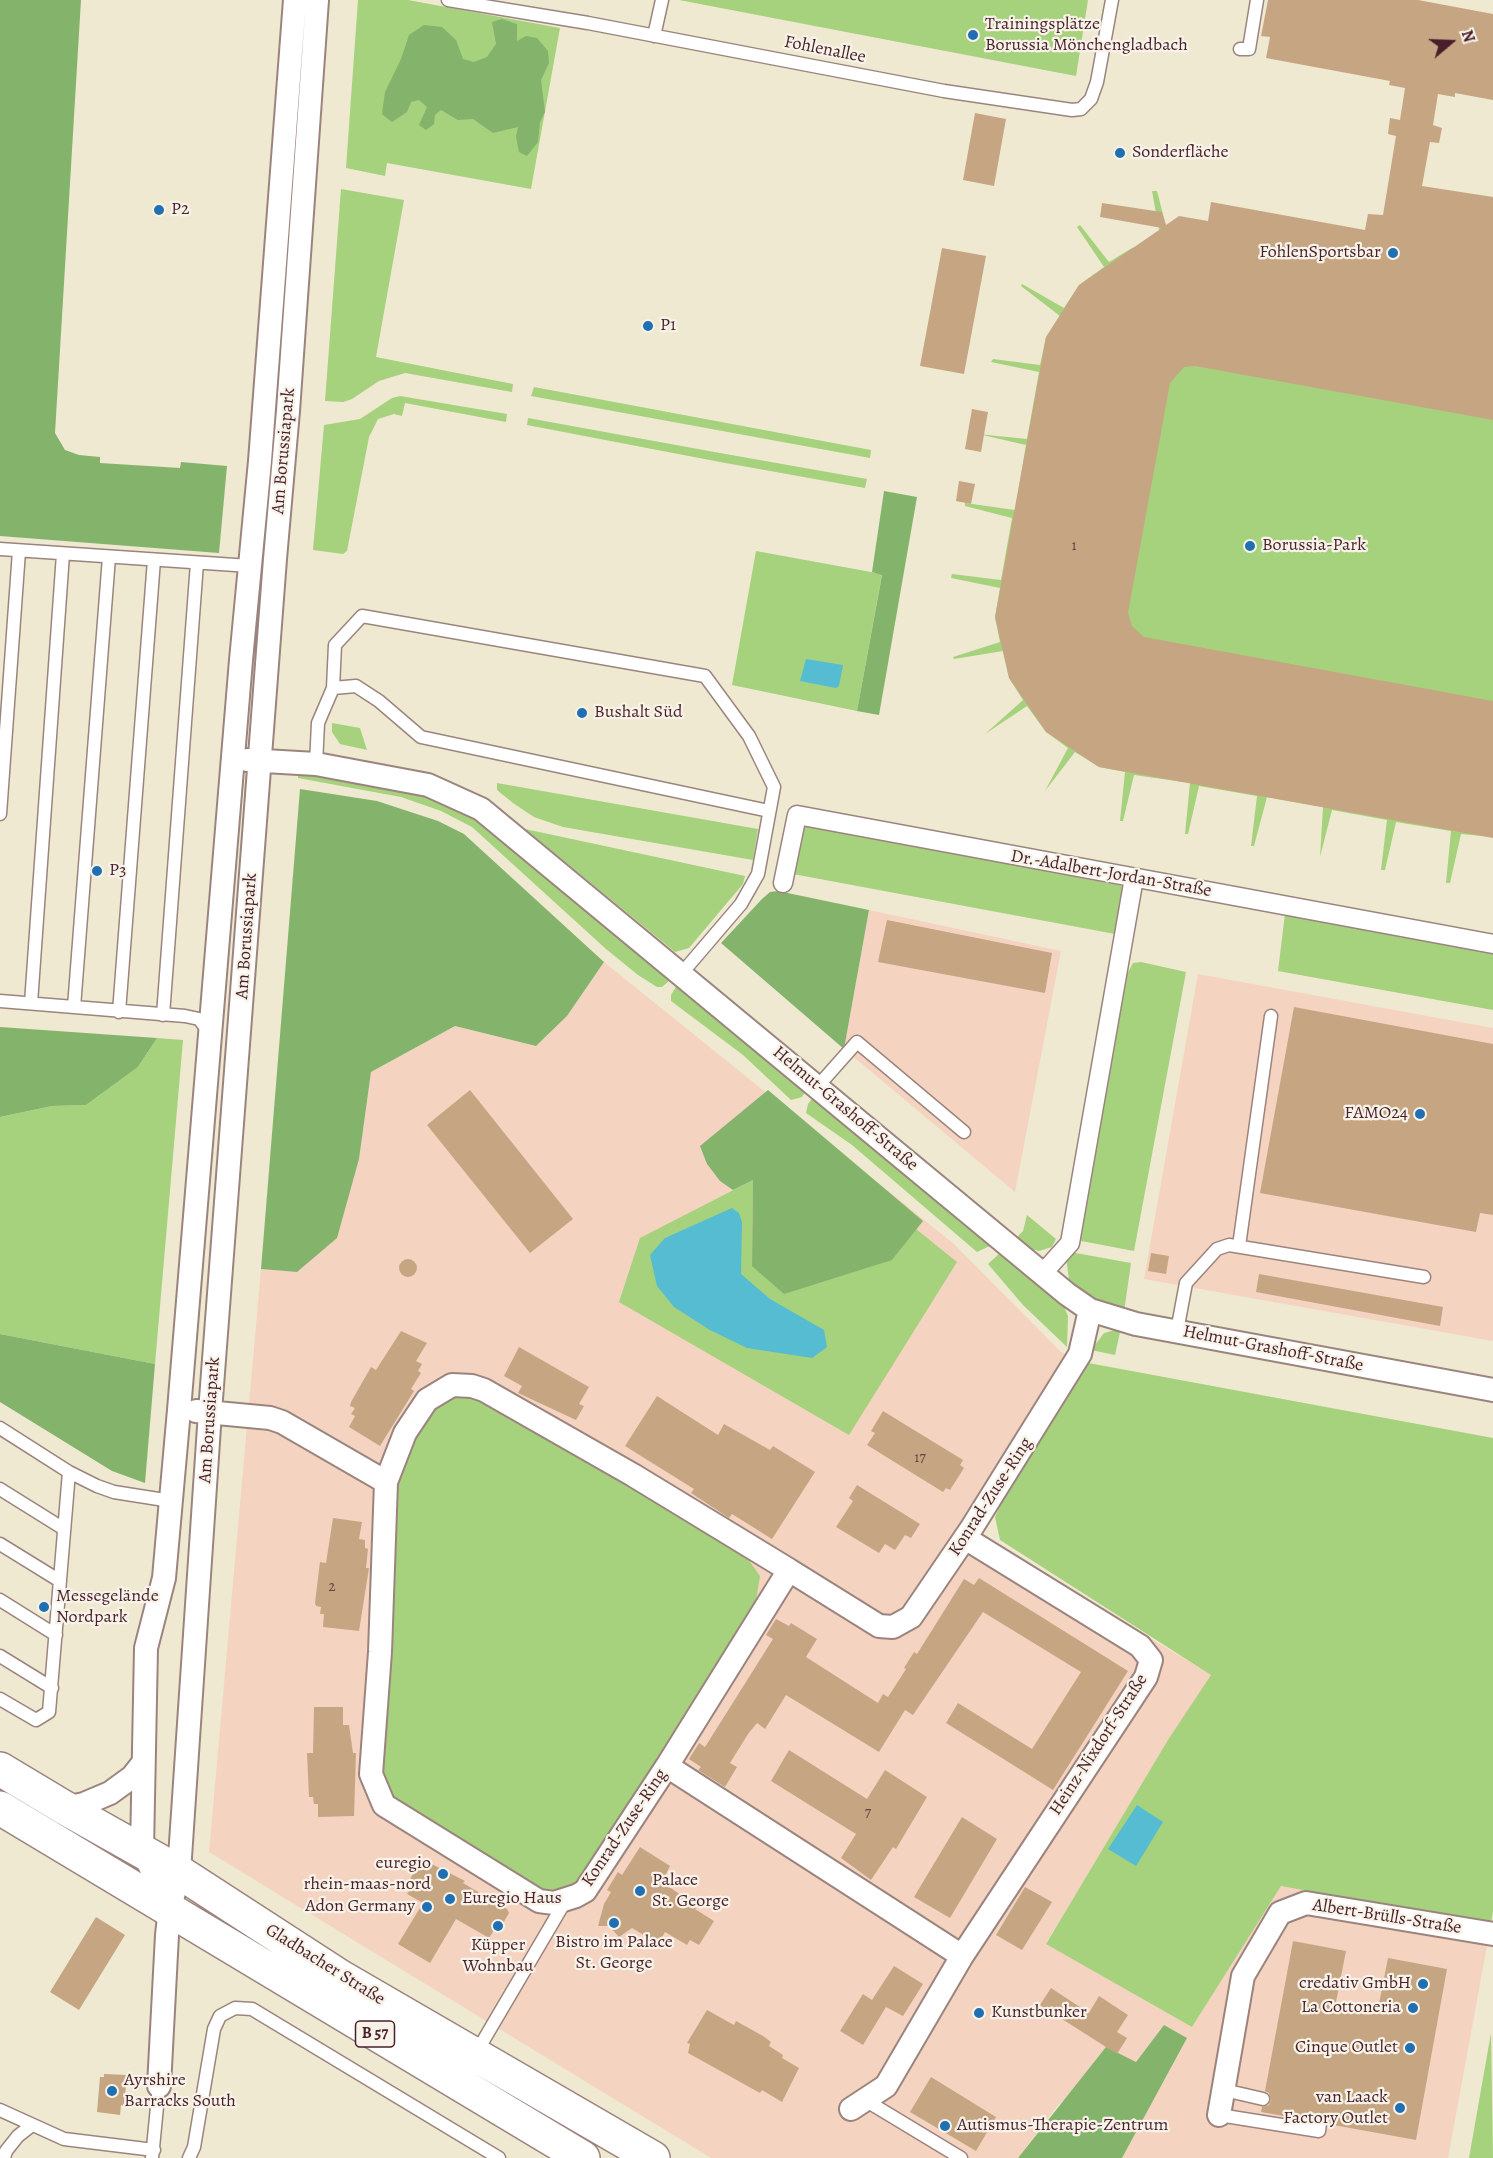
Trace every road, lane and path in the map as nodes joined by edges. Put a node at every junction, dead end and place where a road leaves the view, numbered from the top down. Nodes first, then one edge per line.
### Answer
1 (295, 0) edge
2 (317, 0) edge
3 (448, 0) edge
4 (662, 0) edge
5 (1112, 0) edge
6 (1257, 0) edge
7 (654, 36) junction
8 (1240, 49) dead end
9 (0, 549) edge
10 (19, 551) junction
11 (63, 554) junction
12 (109, 557) junction
13 (154, 560) junction
14 (197, 563) junction
15 (250, 566) junction
16 (333, 688) junction
17 (233, 760) junction
18 (261, 760) junction
19 (316, 764) junction
20 (769, 811) junction
21 (0, 814) edge
22 (1134, 878) junction
23 (783, 883) dead end
24 (1493, 944) edge
25 (682, 973) junction
26 (0, 1001) edge
27 (31, 1003) junction
28 (74, 1007) junction
29 (119, 1012) junction
30 (163, 1015) junction
31 (1271, 1016) dead end
32 (211, 1035) junction
33 (818, 1086) junction
34 (964, 1132) dead end
35 (1239, 1246) junction
36 (1043, 1273) junction
37 (1424, 1277) dead end
38 (1090, 1310) junction
39 (1177, 1331) junction
40 (1493, 1390) edge
41 (179, 1410) junction
42 (210, 1412) junction
43 (0, 1428) edge
44 (69, 1472) junction
45 (386, 1482) junction
46 (0, 1489) edge
47 (171, 1501) junction
48 (64, 1529) junction
49 (965, 1538) junction
50 (0, 1544) edge
51 (789, 1569) junction
52 (60, 1581) junction
53 (0, 1600) edge
54 (56, 1635) junction
55 (0, 1656) edge
56 (52, 1688) junction
57 (0, 1700) edge
58 (143, 1763) junction
59 (667, 1766) junction
60 (0, 1769) edge
61 (0, 1808) edge
62 (65, 1808) junction
63 (142, 1850) junction
64 (179, 1872) junction
65 (567, 1899) junction
66 (170, 1908) junction
67 (1493, 1934) edge
68 (962, 1956) junction
69 (474, 2055) junction
70 (159, 2086) joint
71 (1224, 2090) junction
72 (1263, 2098) dead end
73 (858, 2104) joint
74 (0, 2110) edge
75 (1219, 2115) joint
76 (1320, 2123) dead end
77 (33, 2125) junction
78 (153, 2154) edge
79 (4, 2158) edge
80 (189, 2158) edge
81 (499, 2158) edge
82 (583, 2158) edge
83 (653, 2158) edge
84 (961, 2158) edge

1 - 15 street, Am Borussiapark
2 - 18 street, Am Borussiapark
3 - 7 lane, Fohlenallee
4 - 7 lane
5 - 7 lane, Fohlenallee
6 - 8 lane
9 - 10 lane
10 - 11 lane
10 - 21 lane
11 - 12 lane
11 - 27 lane
12 - 13 lane
12 - 28 lane
13 - 14 lane
13 - 29 lane
14 - 15 lane
14 - 30 lane
15 - 17 street, Am Borussiapark
16 - 19 lane
16 - 20 lane
16 - 20 lane
17 - 18 street, Helmut-Grashoff-Straße
17 - 32 street, Am Borussiapark
18 - 19 street, Helmut-Grashoff-Straße
18 - 42 street, Am Borussiapark
19 - 25 street, Helmut-Grashoff-Straße
20 - 25 lane
22 - 23 street, Dr.-Adalbert-Jordan-Straße
22 - 24 street, Dr.-Adalbert-Jordan-Straße
22 - 36 street
25 - 33 street, Helmut-Grashoff-Straße
26 - 27 lane
27 - 28 lane
28 - 29 lane
29 - 30 lane
30 - 32 lane
31 - 35 lane
32 - 41 street, Am Borussiapark
33 - 34 lane
33 - 36 street, Helmut-Grashoff-Straße
35 - 37 lane
35 - 39 lane
36 - 38 street, Helmut-Grashoff-Straße
38 - 39 street, Helmut-Grashoff-Straße
38 - 49 street, Konrad-Zuse-Ring
39 - 40 street, Helmut-Grashoff-Straße
41 - 42 street
41 - 47 street, Am Borussiapark
42 - 45 street
42 - 64 street, Am Borussiapark
43 - 44 lane
44 - 47 lane
44 - 48 lane
45 - 51 street, Konrad-Zuse-Ring
45 - 65 street, Konrad-Zuse-Ring
46 - 48 lane
47 - 58 street, Am Borussiapark
48 - 52 lane
49 - 51 street, Konrad-Zuse-Ring
49 - 68 street, Heinz-Nixdorf-Straße
50 - 52 lane
51 - 59 street, Konrad-Zuse-Ring
52 - 54 lane
53 - 54 lane
54 - 56 lane
55 - 56 lane
56 - 57 lane
58 - 62 street
58 - 63 street, Am Borussiapark
59 - 65 street, Konrad-Zuse-Ring
59 - 68 street
60 - 62 main road, Gladbacher Straße / B 57
61 - 66 main road, Gladbacher Straße / B 57
62 - 63 main road, Gladbacher Straße / B 57
63 - 64 main road, Gladbacher Straße / B 57
63 - 66 street
64 - 66 street, Am Borussiapark
64 - 69 main road, Gladbacher Straße / B 57
65 - 69 lane
66 - 70 street, Am Borussiapark
66 - 82 main road, Gladbacher Straße / B 57
67 - 71 street, Albert-Brülls-Straße
68 - 73 street, Heinz-Nixdorf-Straße
69 - 83 main road, Gladbacher Straße / B 57
70 - 78 lane
71 - 72 lane
71 - 75 street, Albert-Brülls-Straße
73 - 84 lane
74 - 77 lane
75 - 76 lane
77 - 78 lane
77 - 79 lane
80 - 81 lane

